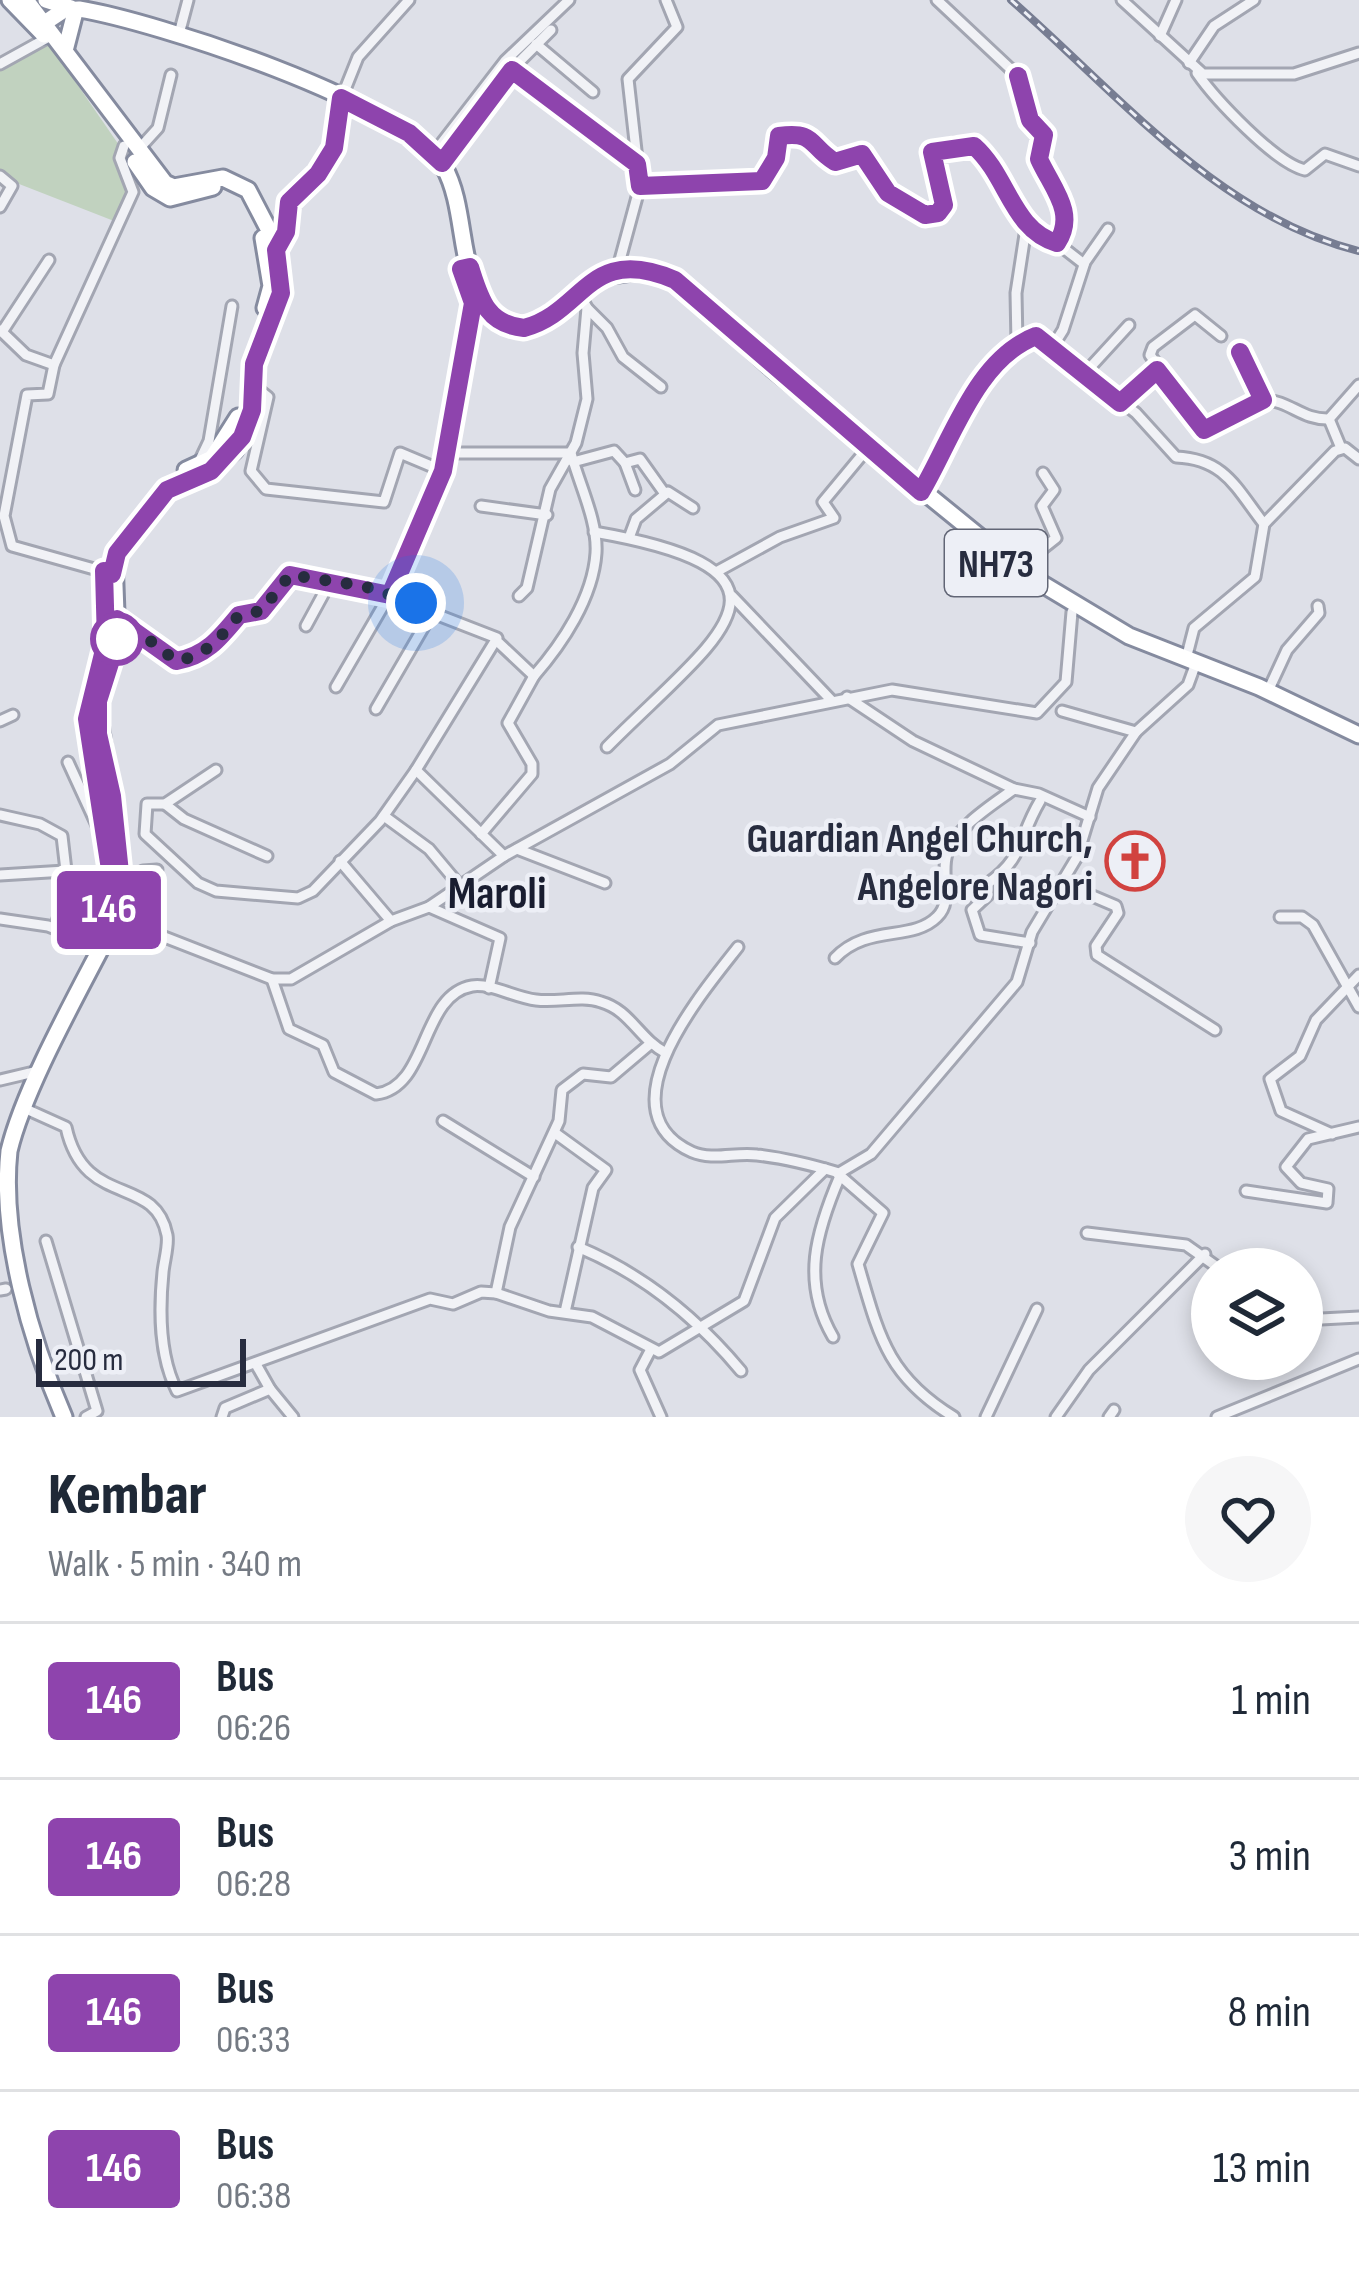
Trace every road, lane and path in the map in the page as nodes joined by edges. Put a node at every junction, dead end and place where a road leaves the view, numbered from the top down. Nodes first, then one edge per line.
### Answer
1 (10, 0) edge
2 (26, 0) edge
3 (46, 0) edge
4 (188, 0) edge
5 (409, 0) edge
6 (569, 0) edge
7 (666, 0) edge
8 (937, 0) edge
9 (1122, 0) edge
10 (1176, 0) edge
11 (1254, 0) edge
12 (72, 12) junction
13 (45, 30) junction
14 (551, 30) dead end
15 (179, 34) junction
16 (1160, 36) junction
17 (536, 44) junction
18 (66, 47) junction
19 (1359, 53) edge
20 (0, 64) edge
21 (1192, 66) junction
22 (512, 70) junction
23 (171, 75) dead end
24 (593, 92) dead end
25 (339, 102) junction
26 (131, 148) junction
27 (438, 158) junction
28 (637, 164) junction
29 (1359, 166) edge
30 (0, 176) edge
31 (640, 186) junction
32 (0, 206) edge
33 (1026, 228) junction
34 (1108, 229) dead end
35 (1057, 243) junction
36 (276, 250) junction
37 (49, 260) dead end
38 (1084, 264) junction
39 (465, 268) junction
40 (617, 272) junction
41 (473, 303) junction
42 (584, 303) junction
43 (232, 306) dead end
44 (1129, 325) dead end
45 (1, 331) edge
46 (1221, 336) dead end
47 (1017, 343) junction
48 (1053, 346) junction
49 (1240, 352) dead end
50 (54, 364) junction
51 (1157, 370) junction
52 (1085, 373) junction
53 (254, 385) junction
54 (1359, 385) edge
55 (662, 388) dead end
56 (1263, 400) junction
57 (1120, 403) junction
58 (1330, 418) junction
59 (1340, 448) junction
60 (446, 453) junction
61 (862, 455) junction
62 (0, 456) edge
63 (572, 458) junction
64 (1359, 459) edge
65 (14, 460) junction
66 (625, 463) junction
67 (198, 465) junction
68 (443, 471) junction
69 (1043, 473) dead end
70 (635, 490) dead end
71 (921, 492) junction
72 (665, 494) junction
73 (481, 506) dead end
74 (693, 508) dead end
75 (547, 515) junction
76 (1264, 524) junction
77 (594, 532) junction
78 (629, 538) junction
79 (6, 544) edge
80 (718, 571) junction
81 (108, 573) junction
82 (1024, 573) junction
83 (331, 580) junction
84 (390, 595) junction
85 (519, 596) dead end
86 (732, 596) junction
87 (1318, 606) dead end
88 (433, 610) junction
89 (1072, 612) junction
90 (117, 619) junction
91 (306, 626) dead end
92 (499, 643) junction
93 (1192, 665) junction
94 (534, 676) junction
95 (337, 687) dead end
96 (1268, 691) junction
97 (847, 698) junction
98 (831, 700) junction
99 (376, 709) dead end
100 (1062, 711) dead end
101 (13, 715) dead end
102 (0, 721) edge
103 (1136, 731) junction
104 (1359, 739) edge
105 (607, 747) dead end
106 (68, 762) dead end
107 (216, 770) dead end
108 (416, 770) junction
109 (1014, 789) junction
110 (1040, 801) dead end
111 (165, 804) junction
112 (0, 815) edge
113 (383, 816) junction
114 (1090, 817) junction
115 (481, 833) junction
116 (107, 847) junction
117 (517, 849) junction
118 (267, 856) dead end
119 (504, 856) junction
120 (340, 861) junction
121 (157, 870) dead end
122 (65, 871) junction
123 (0, 875) edge
124 (605, 883) dead end
125 (1064, 884) junction
126 (460, 886) junction
127 (429, 908) junction
128 (115, 911) junction
129 (1280, 917) dead end
130 (0, 919) edge
131 (391, 921) junction
132 (55, 928) junction
133 (1030, 943) junction
134 (94, 944) junction
135 (738, 947) dead end
136 (836, 958) dead end
137 (1359, 975) edge
138 (272, 980) junction
139 (1347, 984) junction
140 (489, 988) junction
141 (1359, 1007) edge
142 (1215, 1030) dead end
143 (650, 1044) junction
144 (666, 1053) junction
145 (34, 1072) junction
146 (0, 1080) edge
147 (26, 1109) junction
148 (443, 1121) dead end
149 (1359, 1127) edge
150 (555, 1133) junction
151 (1332, 1134) junction
152 (0, 1154) edge
153 (834, 1172) junction
154 (534, 1178) junction
155 (1246, 1191) dead end
156 (0, 1226) edge
157 (1087, 1233) dead end
158 (46, 1241) dead end
159 (578, 1247) junction
160 (1193, 1248) edge
161 (1191, 1267) edge
162 (3, 1290) edge
163 (496, 1293) junction
164 (1037, 1309) dead end
165 (565, 1312) junction
166 (1359, 1317) edge
167 (1323, 1319) edge
168 (703, 1325) junction
169 (833, 1337) dead end
170 (650, 1351) junction
171 (1359, 1359) edge
172 (256, 1366) junction
173 (741, 1371) dead end
174 (271, 1389) junction
175 (60, 1417) edge
176 (86, 1417) edge
177 (222, 1417) edge
178 (293, 1417) edge
179 (661, 1417) edge
180 (954, 1417) edge
181 (986, 1417) edge
182 (1055, 1417) edge
183 (1216, 1417) edge

1 - 13 highway
2 - 13 highway
3 - 12 highway
4 - 15 street
5 - 25 street
6 - 27 street
7 - 28 street
8 - 35 street
9 - 16 street
10 - 16 street
11 - 21 street
12 - 13 highway
12 - 15 highway
12 - 18 highway
12 - 25 highway
13 - 18 highway
13 - 20 street
13 - 26 highway
14 - 17 street
15 - 25 highway
16 - 21 street
17 - 22 street
17 - 24 street
18 - 26 highway
19 - 21 street
21 - 29 street
22 - 27 street
22 - 28 street
23 - 26 street
25 - 27 highway
25 - 36 street
25 - 39 highway
26 - 36 highway
26 - 50 street
26 - 67 highway
27 - 39 highway
28 - 31 street
30 - 32 street
31 - 33 street
31 - 40 street
33 - 35 street
33 - 47 street
34 - 38 street
35 - 38 street
36 - 53 highway
37 - 45 street
38 - 48 street
39 - 40 highway
39 - 41 highway
40 - 71 highway, NH73
41 - 42 highway, NH73
41 - 60 street
42 - 55 street
42 - 61 highway, NH73
42 - 63 street
43 - 67 street
44 - 52 street
45 - 50 street
46 - 51 street
47 - 48 street
47 - 71 street
48 - 52 street
49 - 56 street
50 - 65 street
51 - 56 street
51 - 57 street
52 - 57 street
53 - 68 street
53 - 81 highway
54 - 58 street
56 - 58 street
57 - 76 street
58 - 59 street
59 - 64 street
59 - 76 street
60 - 63 street
60 - 68 street
61 - 80 street
61 - 89 highway, NH73
62 - 65 street
63 - 66 street
63 - 75 street
63 - 77 street
65 - 79 street
66 - 70 street
66 - 72 street
67 - 81 highway
68 - 84 street
69 - 82 street
71 - 82 highway, NH73
72 - 74 street
72 - 78 street
73 - 75 street
75 - 85 street
76 - 93 street
77 - 78 street
77 - 94 street
78 - 80 street
79 - 81 street
80 - 86 street
81 - 90 highway
81 - 116 highway
82 - 93 highway, NH73
83 - 84 street
83 - 90 street
83 - 91 street
84 - 88 street
84 - 95 street
86 - 98 street
86 - 105 street
87 - 96 street
88 - 92 street
88 - 99 street
89 - 93 highway, NH73
89 - 97 street
90 - 128 highway
92 - 94 street
92 - 108 street
93 - 96 highway, NH73
93 - 103 street
93 - 104 highway, NH73
94 - 115 street
96 - 104 highway, NH73
97 - 98 street
97 - 109 street
98 - 117 street
100 - 103 street
101 - 102 street
103 - 114 street
106 - 116 street
107 - 111 street
108 - 113 street
108 - 115 street
109 - 114 street
109 - 136 street
110 - 133 street
111 - 118 street
111 - 120 street
112 - 122 street
113 - 120 street
113 - 126 street
114 - 125 street
115 - 119 street
116 - 128 highway
117 - 119 street
117 - 124 street
119 - 126 street
120 - 131 street
121 - 128 street
122 - 123 street
122 - 132 street
125 - 133 street
125 - 142 street
126 - 127 street
127 - 131 street
127 - 140 street
128 - 134 highway
128 - 138 street
128 - 147 highway
129 - 139 street
130 - 132 street
131 - 138 street
132 - 134 street
133 - 153 street
134 - 145 highway
135 - 144 street
137 - 139 street
138 - 140 street
139 - 141 street
139 - 151 street
140 - 143 street
143 - 144 street
143 - 150 street
144 - 153 street
145 - 146 street
145 - 152 highway
147 - 172 street
147 - 175 highway
148 - 154 street
149 - 151 street
150 - 154 street
150 - 159 street
151 - 155 street
153 - 168 street
153 - 169 street
153 - 180 street
154 - 163 street
156 - 162 highway
157 - 160 street
158 - 176 street
159 - 165 street
159 - 168 street
161 - 182 street
162 - 175 highway
163 - 165 street
163 - 172 street
164 - 181 street
165 - 170 street
166 - 167 street
168 - 170 street
168 - 173 street
170 - 179 street
171 - 183 street
172 - 174 street
174 - 177 street
174 - 178 street

